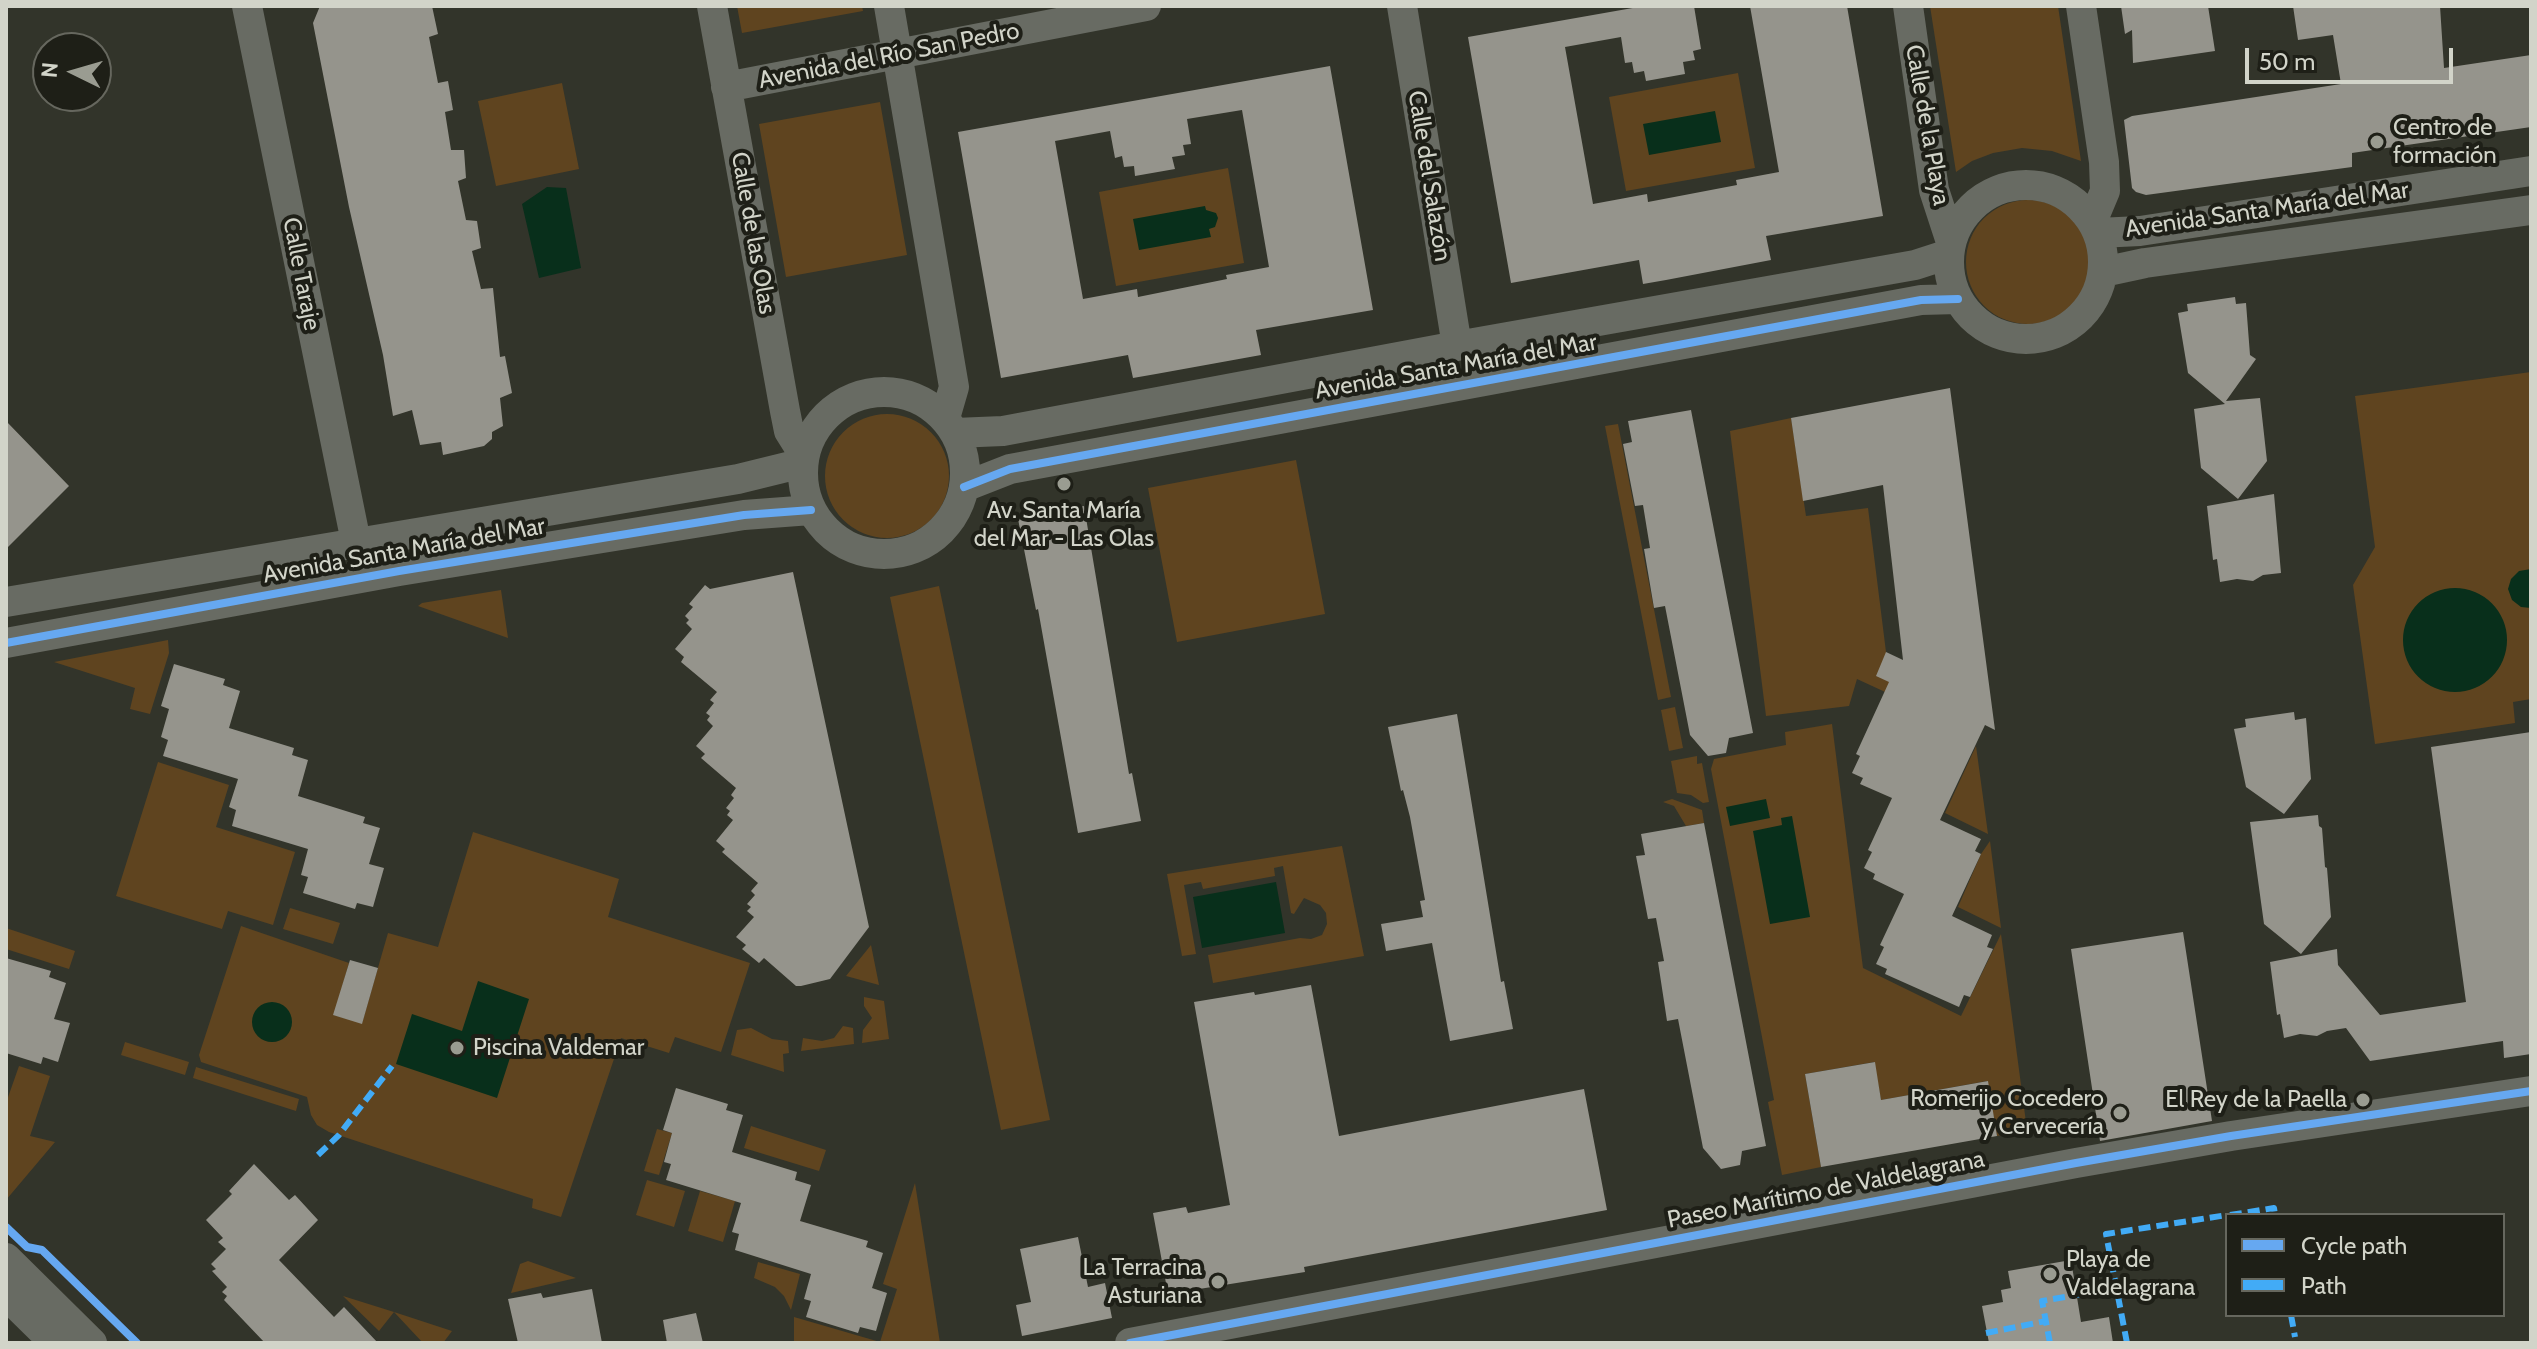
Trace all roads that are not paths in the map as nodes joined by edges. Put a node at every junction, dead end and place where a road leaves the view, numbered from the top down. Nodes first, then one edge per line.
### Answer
1 (247, 6) edge
2 (712, 6) edge
3 (889, 6) edge
4 (1146, 6) edge
5 (1402, 6) edge
6 (1908, 6) edge
7 (2081, 6) edge
8 (898, 54) junction
9 (726, 87) junction
10 (2531, 171) edge
11 (2531, 210) edge
12 (2095, 227) junction
13 (1950, 248) junction
14 (2103, 272) junction
15 (1958, 299) junction
16 (1457, 346) junction
17 (950, 426) junction
18 (803, 459) junction
19 (964, 487) junction
20 (811, 510) junction
21 (356, 542) junction
22 (6, 602) edge
23 (6, 643) edge
24 (2531, 1091) edge
25 (2531, 1110) edge
26 (6, 1258) edge
27 (6, 1295) edge
28 (55, 1343) edge
29 (92, 1343) edge
30 (1130, 1343) edge
31 (1221, 1343) edge

1 - 21 street, Calle Taraje
2 - 9 street, Calle de las Olas
3 - 8 street
4 - 8 street, Avenida del Río San Pedro
5 - 16 street, Calle del Salazón
6 - 13 street, Calle de la Playa
7 - 12 street
8 - 9 street, Avenida del Río San Pedro
8 - 17 street
9 - 18 street, Calle de las Olas
10 - 12 street, Avenida Santa María del Mar
11 - 14 street, Avenida Santa María del Mar
12 - 13 street
12 - 14 street
13 - 15 street
13 - 16 street, Avenida Santa María del Mar
14 - 15 street
15 - 19 street, Avenida Santa María del Mar
16 - 17 street, Avenida Santa María del Mar
17 - 18 street
17 - 19 street
18 - 20 street
18 - 21 street, Avenida Santa María del Mar
19 - 20 street
20 - 23 street, Avenida Santa María del Mar
21 - 22 street, Avenida Santa María del Mar
24 - 30 street, Paseo Marítimo de Valdelagrana
25 - 31 street, Paseo Marítimo de Valdelagrana
26 - 29 street
27 - 28 street

